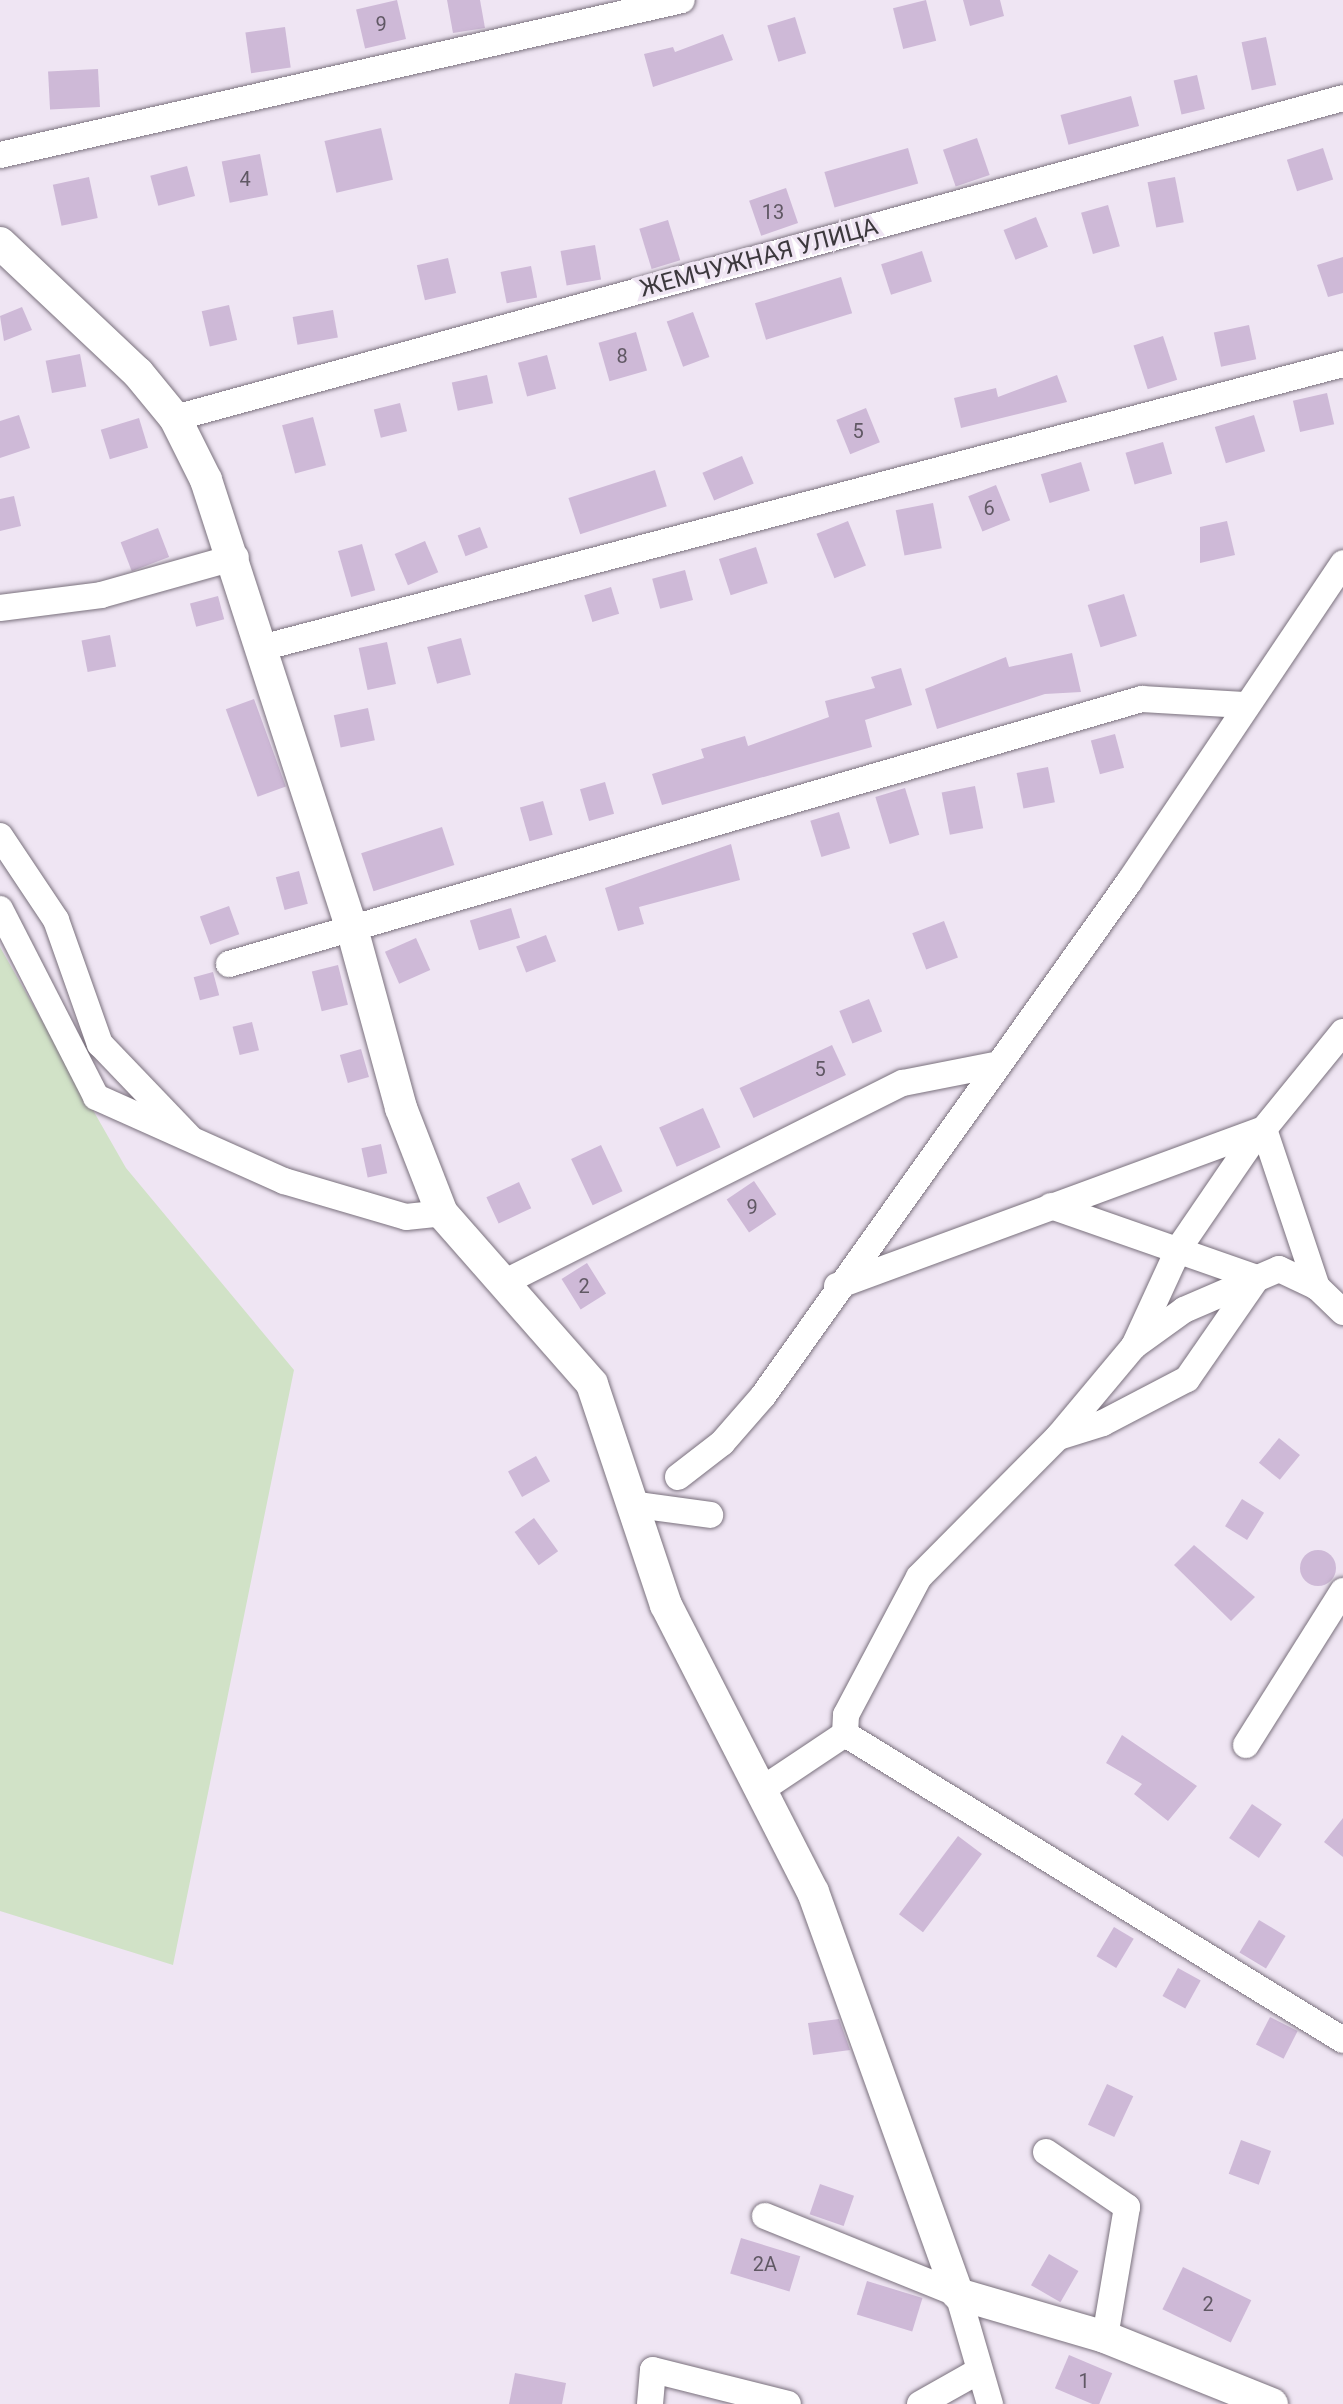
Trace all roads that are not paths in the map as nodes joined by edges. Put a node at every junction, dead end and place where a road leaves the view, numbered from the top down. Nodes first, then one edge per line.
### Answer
1 (682, 0) edge
2 (1343, 98) edge
3 (0, 155) edge
4 (0, 243) edge
5 (1343, 364) edge
6 (175, 418) junction
7 (236, 557) junction
8 (1343, 563) edge
9 (0, 608) edge
10 (265, 647) junction
11 (1244, 705) junction
12 (0, 836) edge
13 (0, 909) edge
14 (351, 925) junction
15 (229, 964) dead end
16 (28, 965) junction
17 (86, 1019) junction
18 (1343, 1032) edge
19 (1343, 1052) edge
20 (1318, 1062) junction
21 (994, 1065) junction
22 (1264, 1129) junction
23 (191, 1139) junction
24 (1051, 1206) junction
25 (442, 1213) junction
26 (1179, 1248) junction
27 (1257, 1278) junction
28 (505, 1282) junction
29 (837, 1286) junction
30 (1317, 1287) junction
31 (1343, 1312) edge
32 (1134, 1346) junction
33 (1058, 1437) junction
34 (678, 1477) dead end
35 (630, 1504) junction
36 (710, 1515) dead end
37 (1343, 1591) edge
38 (845, 1734) junction
39 (1246, 1745) dead end
40 (761, 1790) junction
41 (1343, 2040) edge
42 (1046, 2152) dead end
43 (765, 2216) dead end
44 (958, 2294) junction
45 (1105, 2337) junction
46 (977, 2372) junction
47 (650, 2404) edge
48 (788, 2404) edge
49 (920, 2404) edge
50 (990, 2404) edge
51 (1272, 2404) edge

1 - 3 street
2 - 6 street, ЖЕМЧУЖНАЯ УЛИЦА
4 - 6 street
5 - 10 street
6 - 7 street
7 - 9 street
7 - 10 street
8 - 11 street
10 - 14 street
11 - 14 street
11 - 21 street
12 - 17 street
13 - 16 street
14 - 15 street
14 - 25 street
16 - 17 street
16 - 23 street
17 - 23 street
18 - 20 street
19 - 20 street
20 - 22 street
21 - 28 street
21 - 29 street
22 - 24 street
22 - 26 street
22 - 30 street
23 - 25 street
24 - 26 street
24 - 29 street
25 - 28 street
26 - 27 street
26 - 32 street
27 - 30 street
27 - 32 street
27 - 33 street
28 - 35 street
29 - 34 street
30 - 31 street
32 - 33 street
33 - 38 street
35 - 36 street
35 - 40 street
37 - 39 street
38 - 40 street
38 - 41 street
40 - 44 street
42 - 45 street
43 - 44 street
44 - 45 street
44 - 46 street
45 - 51 street
46 - 49 street
46 - 50 street
47 - 48 street

